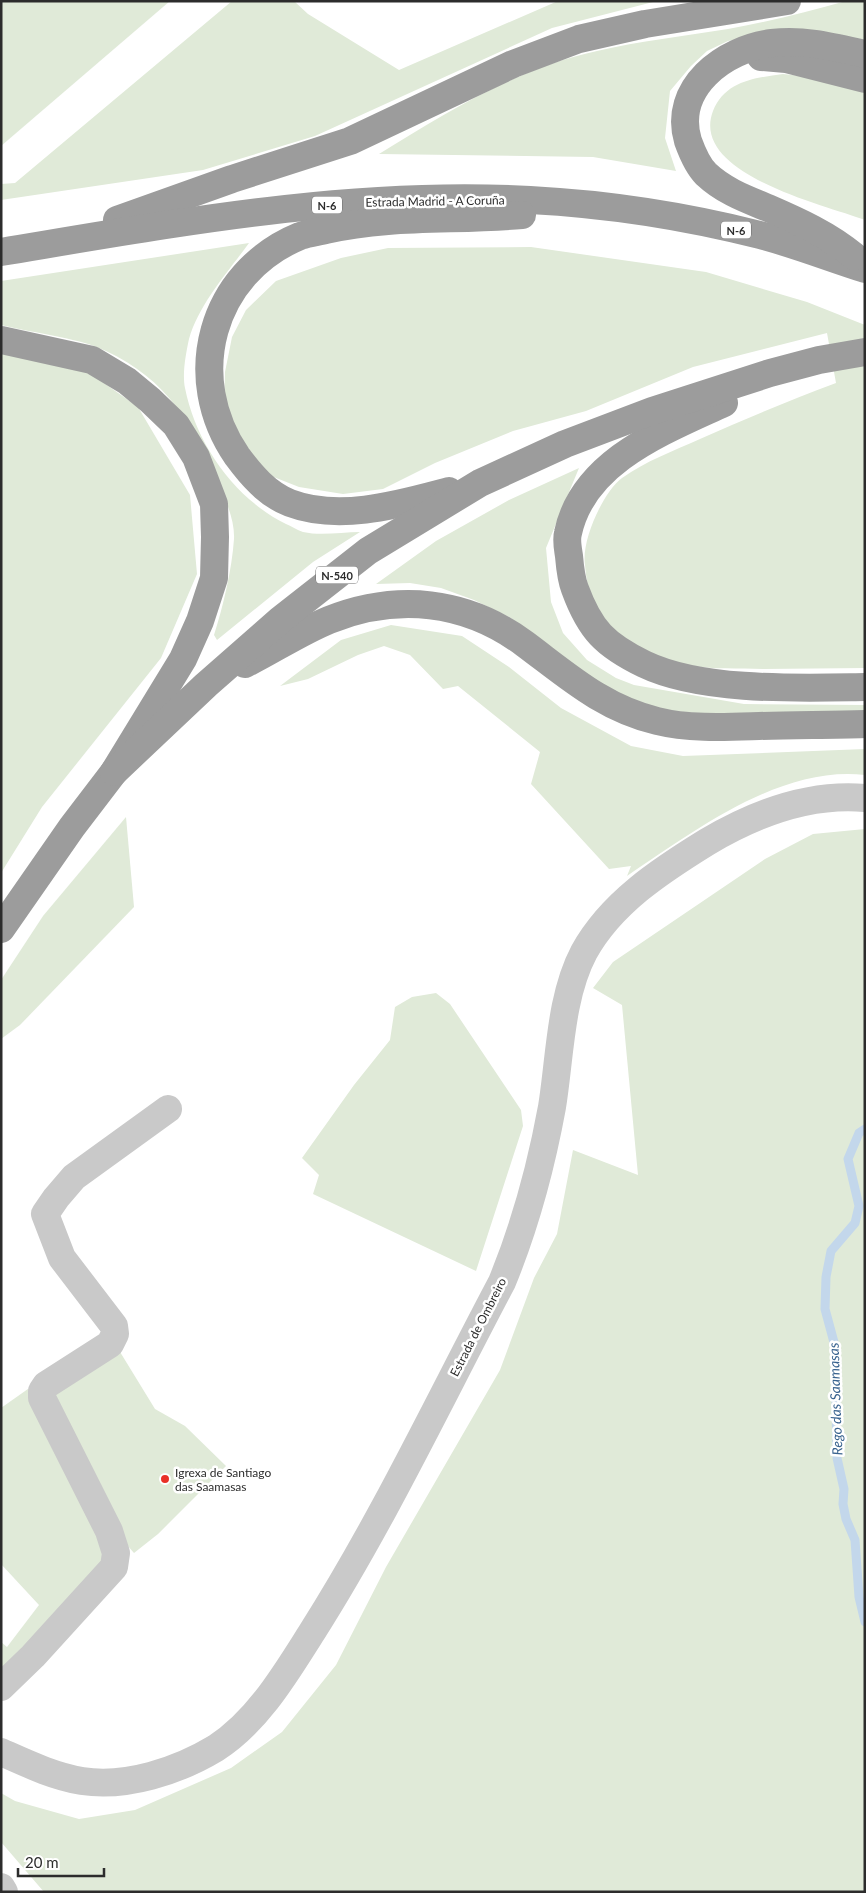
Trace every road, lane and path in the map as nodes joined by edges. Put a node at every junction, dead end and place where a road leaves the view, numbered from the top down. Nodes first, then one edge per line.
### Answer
1 (717, 1) edge
2 (787, 1) edge
3 (645, 24) junction
4 (734, 54) junction
5 (865, 54) edge
6 (865, 79) edge
7 (604, 207) junction
8 (52, 244) junction
9 (1, 252) edge
10 (865, 265) edge
11 (865, 269) edge
12 (1, 340) edge
13 (865, 352) edge
14 (770, 373) junction
15 (480, 483) junction
16 (206, 685) junction
17 (865, 687) edge
18 (865, 724) edge
19 (114, 772) junction
20 (865, 798) edge
21 (1, 929) edge
22 (168, 1109) dead end
23 (1, 1686) edge
24 (1, 1752) edge
25 (1, 1887) edge
26 (4, 1892) edge

1 - 3 highway
2 - 3 highway
3 - 8 highway
4 - 5 highway
4 - 6 highway
4 - 10 highway
7 - 8 highway, Estrada Madrid - A Coruña / N-6
7 - 11 highway, Estrada Madrid - A Coruña / N-6
7 - 15 highway
8 - 9 highway, Estrada Madrid - A Coruña / N-6
12 - 19 highway
13 - 14 highway, N-540
14 - 15 highway, N-540
14 - 17 highway
15 - 16 highway, N-540
16 - 18 highway
16 - 19 highway, N-540
19 - 21 highway, N-540
20 - 24 street, Estrada de Ombreiro
22 - 23 street
25 - 26 street

